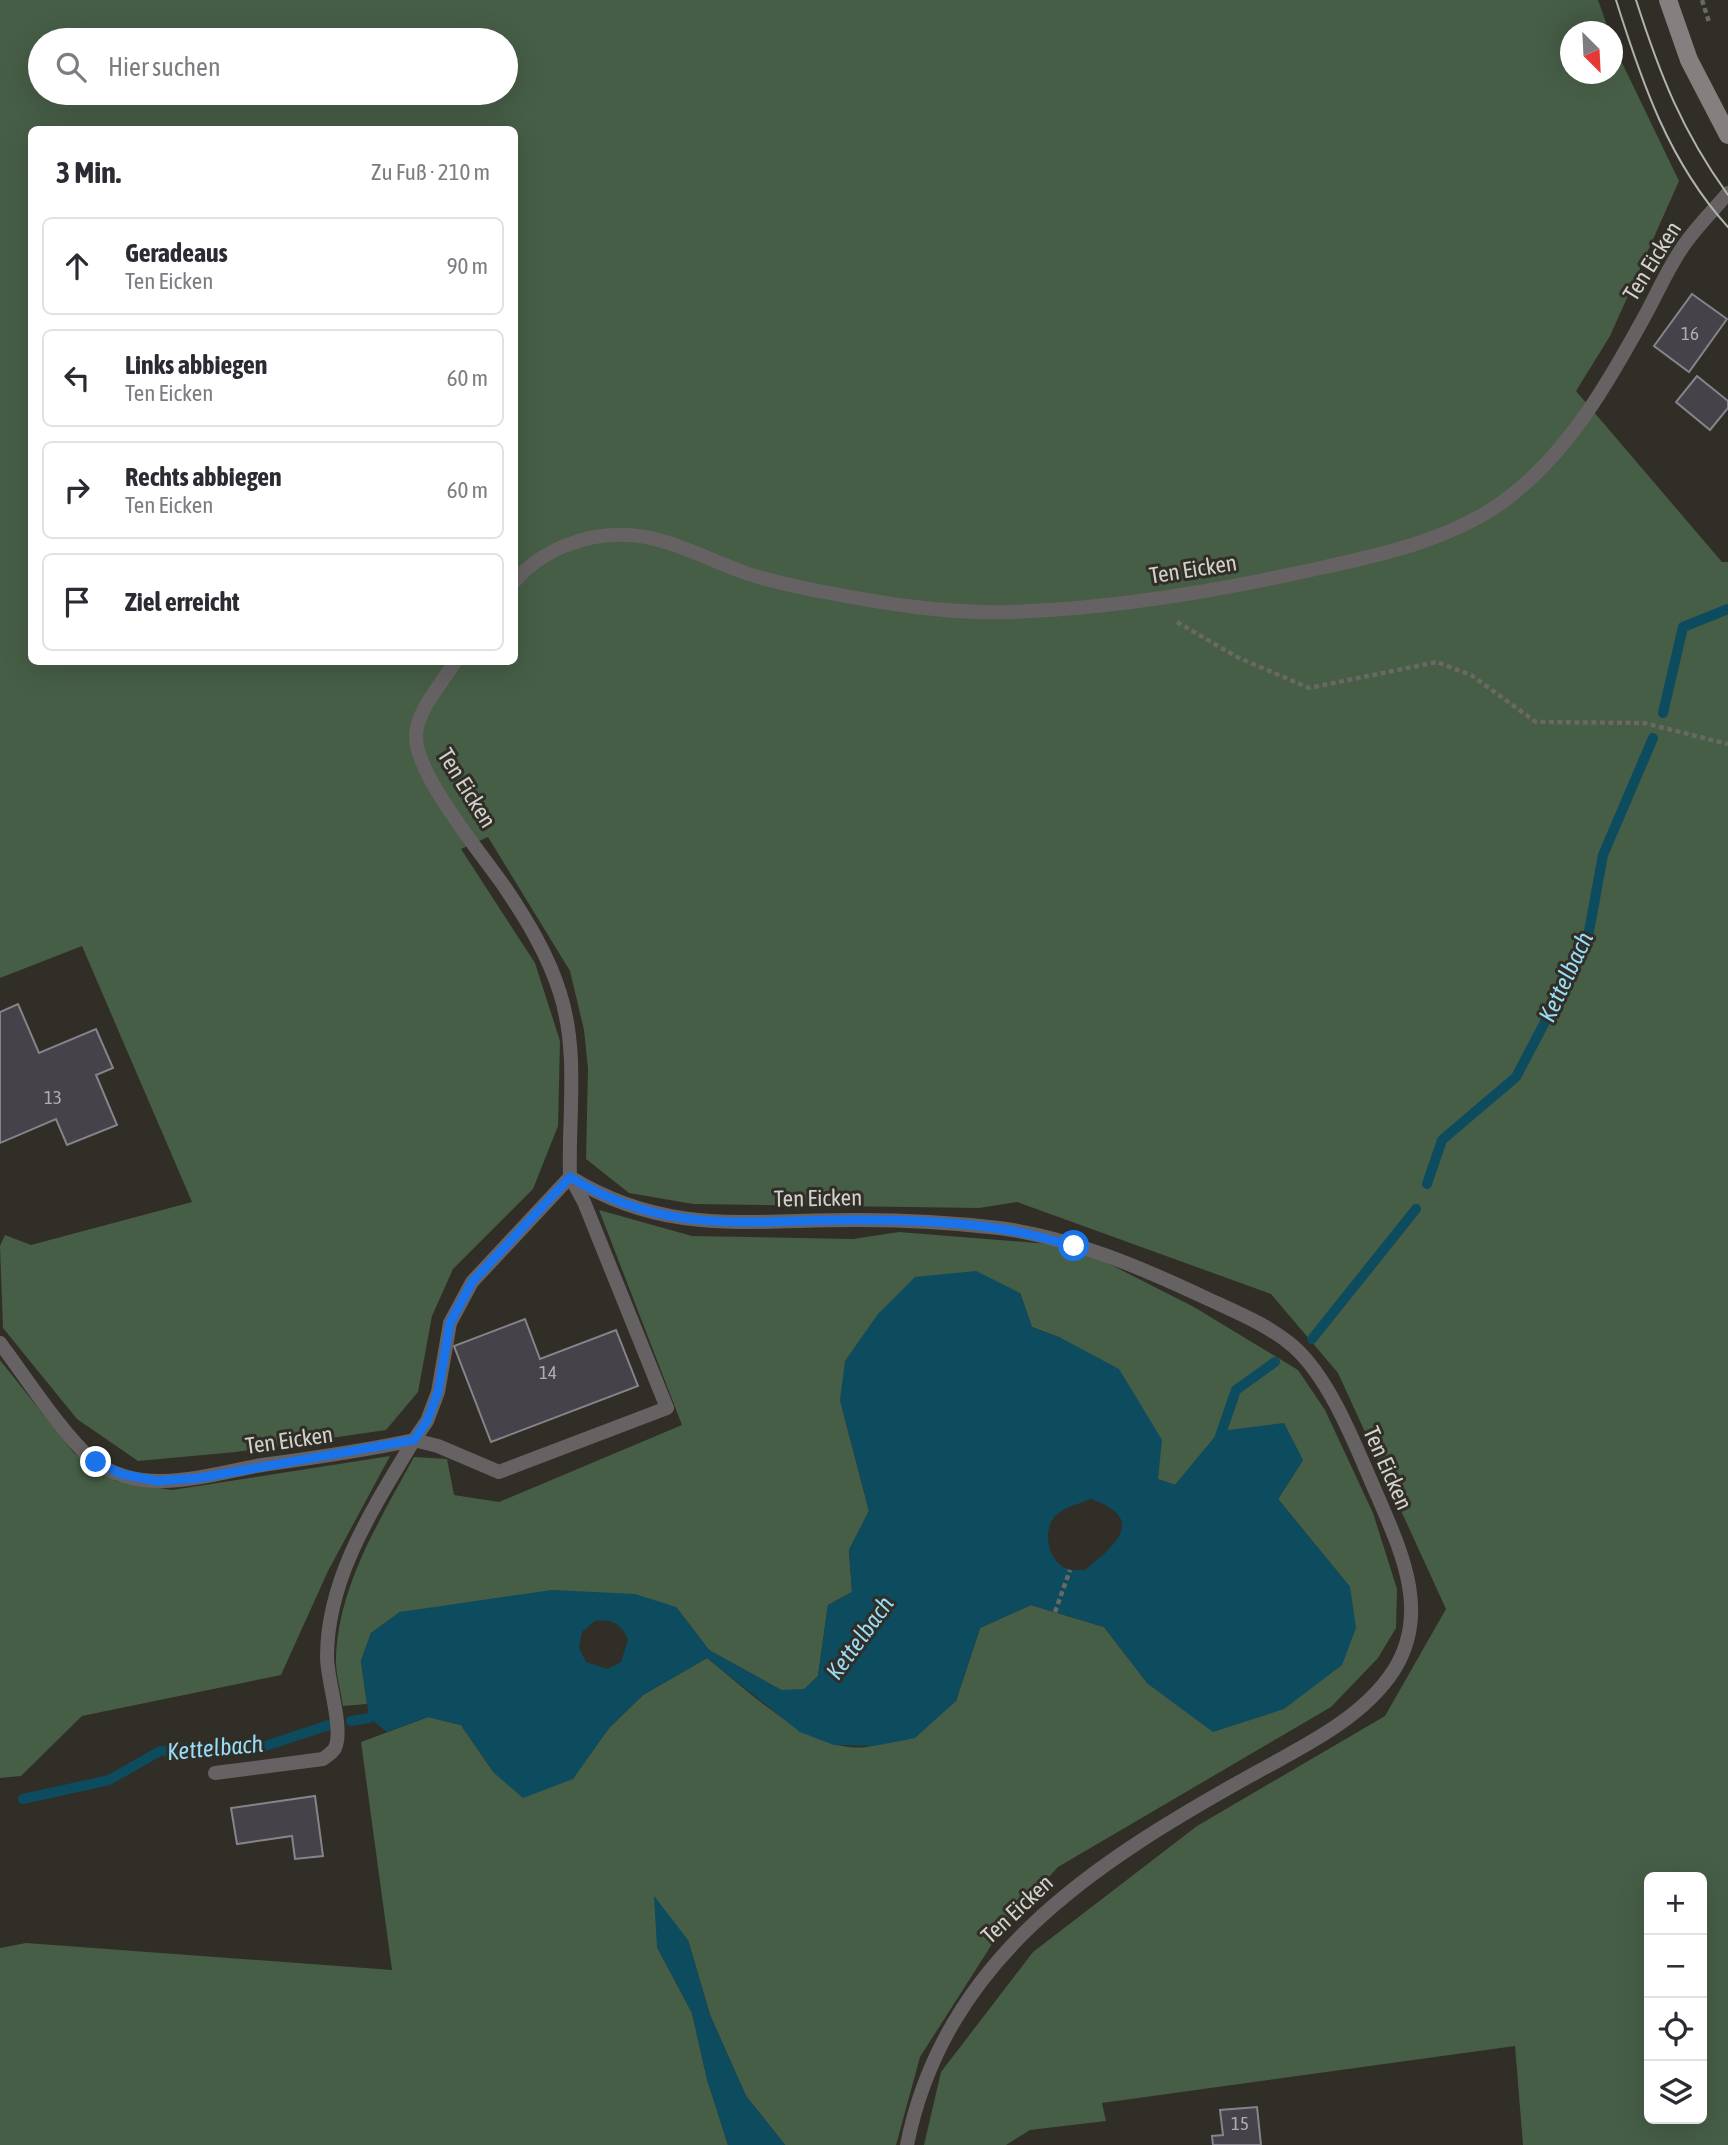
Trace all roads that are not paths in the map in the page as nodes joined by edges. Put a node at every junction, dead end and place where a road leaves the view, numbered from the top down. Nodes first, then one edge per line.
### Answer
1 (1668, 0) edge
2 (1728, 135) edge
3 (1728, 193) edge
4 (518, 579) edge
5 (453, 665) edge
6 (570, 1177) junction
7 (0, 1343) edge
8 (414, 1440) junction
9 (215, 1773) dead end
10 (907, 2145) edge

1 - 2 main road
3 - 4 lane, Ten Eicken
5 - 6 lane, Ten Eicken
6 - 8 lane
6 - 8 lane
6 - 10 lane, Ten Eicken
7 - 8 lane, Ten Eicken
8 - 9 lane

